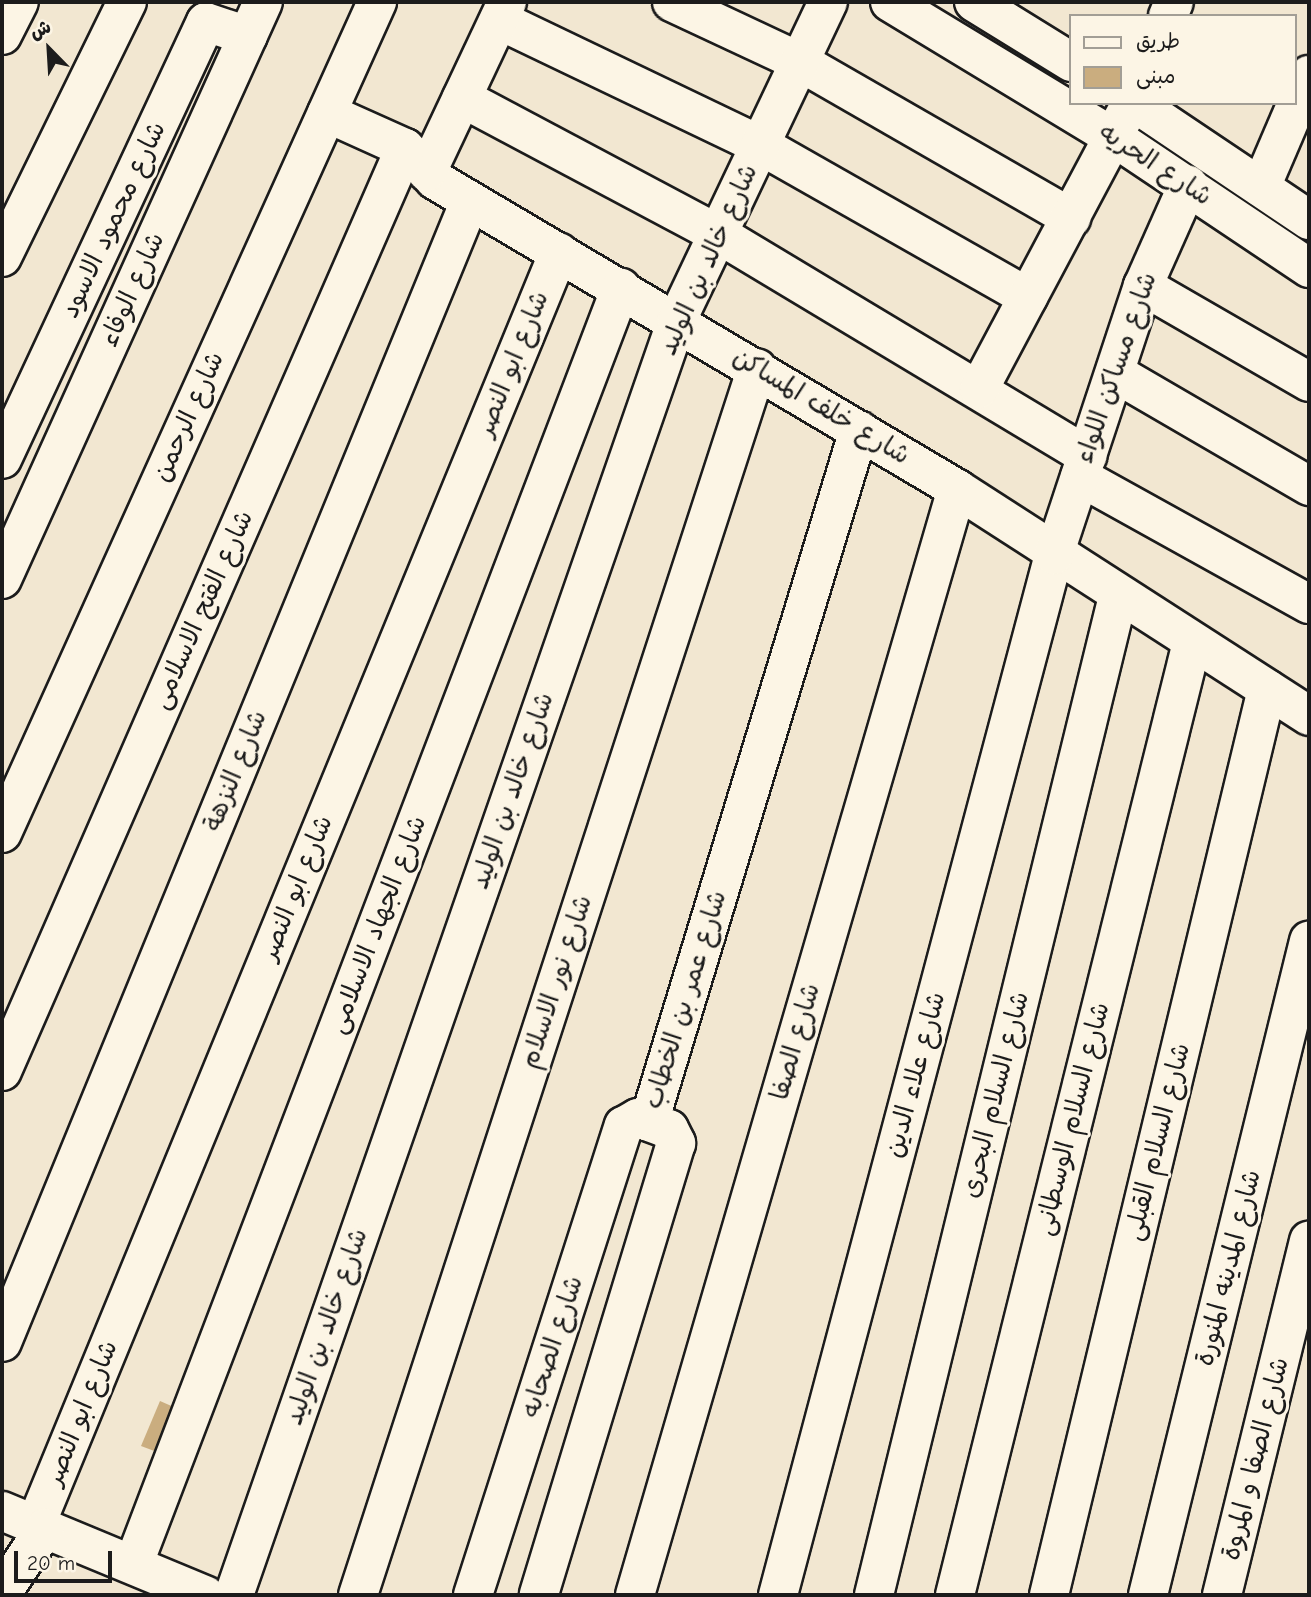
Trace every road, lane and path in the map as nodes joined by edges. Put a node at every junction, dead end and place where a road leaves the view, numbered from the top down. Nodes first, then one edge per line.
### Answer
1 (19, 2) edge
2 (127, 2) edge
3 (263, 2) edge
4 (377, 2) edge
5 (672, 2) edge
6 (828, 2) edge
7 (890, 2) edge
8 (974, 2) edge
9 (503, 11) edge
10 (1012, 12) edge
11 (2, 35) edge
12 (248, 36) junction
13 (1070, 61) edge
14 (800, 62) junction
15 (1309, 75) edge
16 (462, 98) junction
17 (1297, 103) edge
18 (1132, 105) edge
19 (1136, 105) edge
20 (1296, 105) edge
21 (327, 113) junction
22 (1115, 138) junction
23 (760, 145) junction
24 (416, 160) junction
25 (1188, 185) junction
26 (1261, 187) junction
27 (470, 201) junction
28 (1071, 218) junction
29 (1309, 220) edge
30 (718, 234) junction
31 (559, 252) junction
32 (2, 257) edge
33 (1309, 268) edge
34 (1143, 286) junction
35 (621, 288) junction
36 (1028, 297) junction
37 (677, 320) junction
38 (757, 368) junction
39 (1115, 373) junction
40 (1309, 383) edge
41 (979, 389) junction
42 (859, 430) junction
43 (2, 459) edge
44 (1084, 466) junction
45 (1309, 486) edge
46 (957, 489) junction
47 (1054, 555) junction
48 (2, 579) edge
49 (1118, 596) junction
50 (1309, 604) edge
51 (1192, 642) junction
52 (1267, 689) junction
53 (1309, 716) edge
54 (2, 833) edge
55 (1309, 941) edge
56 (2, 1071) edge
57 (649, 1122) junction
58 (1309, 1241) edge
59 (2, 1342) edge
60 (27, 1521) edge
61 (139, 1576) edge
62 (2, 1593) edge
63 (205, 1595) edge
64 (234, 1595) edge
65 (358, 1595) edge
66 (474, 1595) edge
67 (539, 1595) edge
68 (635, 1595) edge
69 (778, 1595) edge
70 (874, 1595) edge
71 (955, 1595) edge
72 (1049, 1595) edge
73 (1148, 1595) edge
74 (1223, 1595) edge

1 - 11 street
2 - 32 street
3 - 12 street, شارع الوفاء
4 - 21 street, شارع الرحمن
5 - 14 street
6 - 14 street, شارع خالد بن الوليد
7 - 22 street, شارع الحريه
8 - 10 street
9 - 16 street, شارع الفتح الاسلامى
9 - 23 street
10 - 13 street
12 - 43 street, شارع محمود الاسود
12 - 48 street, شارع الوفاء
14 - 23 street, شارع خالد بن الوليد
14 - 28 street
15 - 17 street
16 - 24 street, شارع الفتح الاسلامى
16 - 30 street
18 - 22 street
19 - 26 street, شارع الحريه
20 - 26 street
21 - 24 street, شارع خلف المساكن
21 - 54 street, شارع الرحمن
22 - 25 street, شارع الحريه
22 - 28 street
23 - 30 street, شارع خالد بن الوليد
23 - 36 street
24 - 27 street, شارع خلف المساكن
24 - 56 street, شارع الفتح الاسلامى
25 - 33 street, شارع الحريه
25 - 34 street, شارع مساكن اللواء
26 - 29 street, شارع الحريه
27 - 31 street, شارع خلف المساكن
27 - 59 street, شارع النزهة
28 - 36 street
30 - 37 street, شارع خالد بن الوليد
30 - 41 street
31 - 35 street, شارع خلف المساكن
31 - 60 street, شارع ابو النصر
34 - 39 street, شارع مساكن اللواء
34 - 40 street
35 - 37 street, شارع خلف المساكن
35 - 61 street, شارع الجهاد الاسلامى
36 - 41 street
37 - 38 street, شارع خلف المساكن
37 - 64 street, شارع خالد بن الوليد
38 - 42 street, شارع خلف المساكن
38 - 65 street, شارع نور الاسلام
39 - 44 street, شارع مساكن اللواء
39 - 45 street
41 - 44 street
42 - 46 street, شارع خلف المساكن
42 - 57 street, شارع عمر بن الخطاب
44 - 47 street, شارع مساكن اللواء
44 - 50 street
46 - 47 street, شارع خلف المساكن
46 - 68 street, شارع الصفا
47 - 49 street, شارع خلف المساكن
47 - 69 street, شارع علاء الدين
49 - 51 street, شارع خلف المساكن
49 - 70 street, شارع السلام البحرى
51 - 52 street, شارع خلف المساكن
51 - 71 street, شارع السلام الوسطانى
52 - 53 street, شارع خلف المساكن
52 - 72 street, شارع السلام القبلى
55 - 73 street, شارع المدينه المنورة
57 - 66 street, شارع الصحابه
57 - 67 street, شارع عمر بن الخطاب
58 - 74 street, شارع الصفا و المروة
60 - 61 street
60 - 62 street, شارع ابو النصر
61 - 63 street

